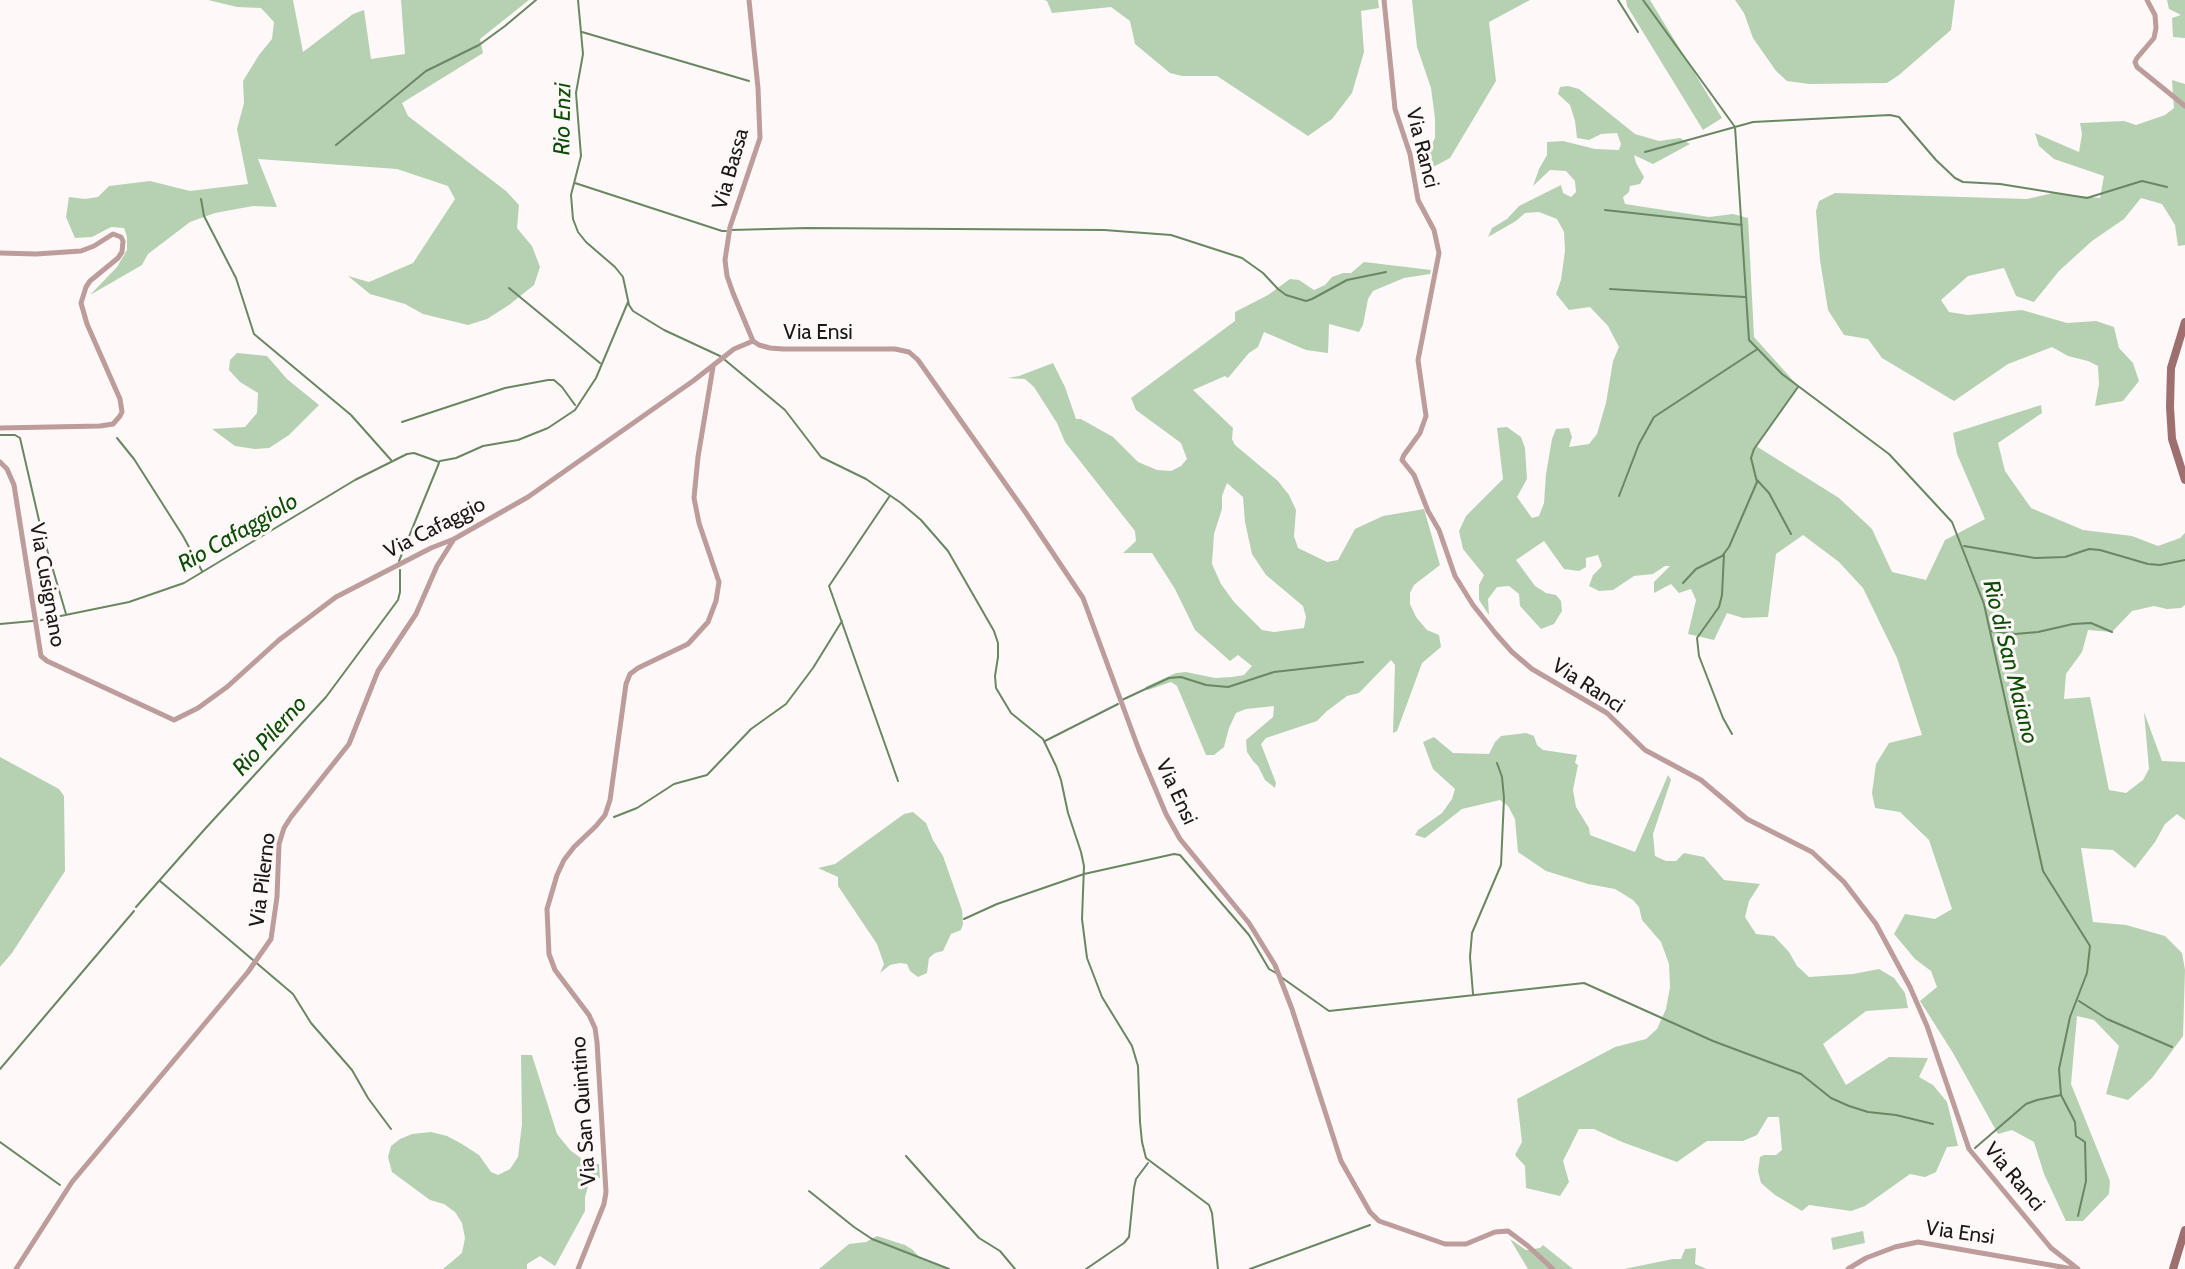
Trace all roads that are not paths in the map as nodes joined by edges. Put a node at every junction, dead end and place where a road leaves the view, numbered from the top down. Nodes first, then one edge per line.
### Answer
1 (749, 0) edge
2 (1384, 0) edge
3 (2147, 0) edge
4 (2185, 106) edge
5 (0, 253) edge
6 (2185, 321) edge
7 (753, 341) junction
8 (715, 365) junction
9 (0, 428) edge
10 (0, 462) edge
11 (2185, 480) edge
12 (454, 539) junction
13 (174, 720) joint
14 (2185, 1230) edge
15 (16, 1269) edge
16 (578, 1269) edge
17 (1553, 1269) edge
18 (1848, 1269) edge
19 (2075, 1269) edge
20 (2173, 1269) edge

1 - 7 street, Via Bassa
2 - 19 street, Via Ranci
3 - 4 street
5 - 9 street
6 - 11 street
7 - 8 street
7 - 17 street, Via Ensi
8 - 12 street, Via Cafaggio
8 - 16 street, Via San Quintino
10 - 13 street, Via Cusignano
12 - 13 street, Via Cafaggio
12 - 15 street, Via Pilerno
14 - 20 street
18 - 19 street, Via Ensi

